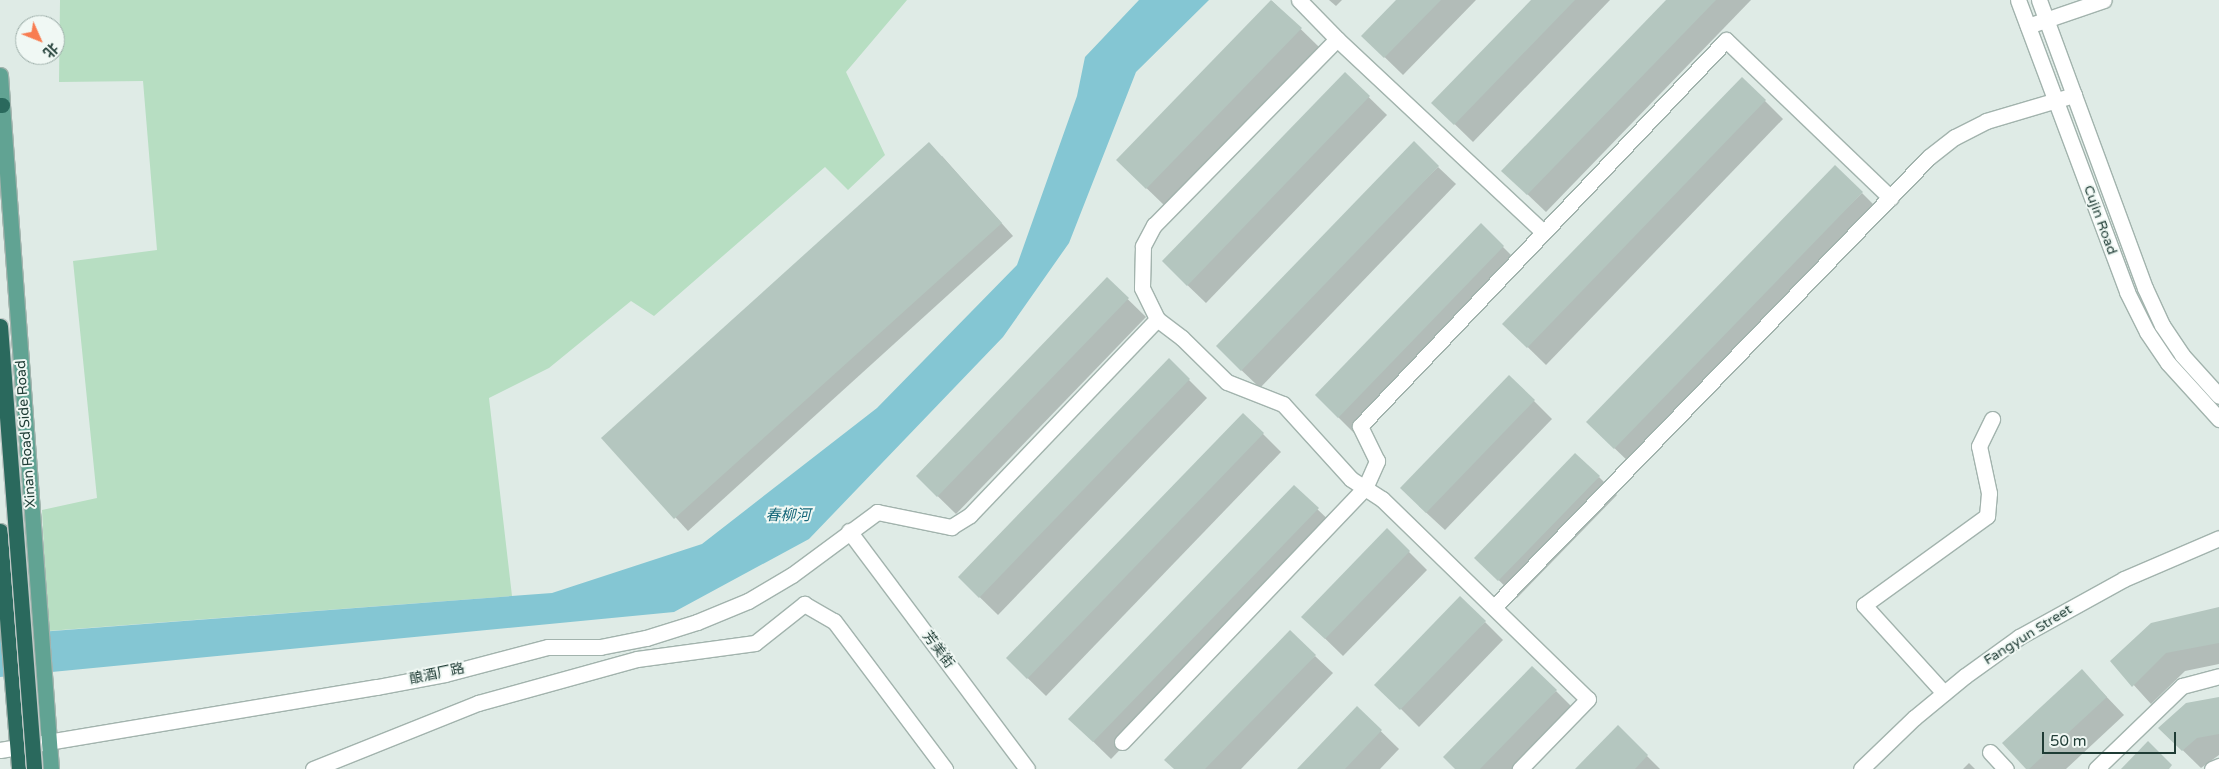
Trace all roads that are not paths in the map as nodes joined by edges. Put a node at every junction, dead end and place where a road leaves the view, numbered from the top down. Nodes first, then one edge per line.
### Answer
1 (1299, 0) edge
2 (2018, 0) edge
3 (2039, 0) edge
4 (2104, 0) edge
5 (2046, 20) junction
6 (2028, 26) junction
7 (1337, 39) junction
8 (0, 75) edge
9 (2074, 95) junction
10 (2056, 100) junction
11 (1, 104) edge
12 (1891, 198) junction
13 (1543, 232) junction
14 (1157, 319) junction
15 (0, 326) edge
16 (2219, 396) edge
17 (1992, 419) dead end
18 (2219, 419) edge
19 (1365, 488) junction
20 (0, 531) edge
21 (849, 532) junction
22 (2219, 538) edge
23 (1494, 607) junction
24 (2219, 676) edge
25 (1944, 693) junction
26 (48, 742) junction
27 (1122, 742) dead end
28 (17, 748) junction
29 (0, 750) edge
30 (1990, 752) dead end
31 (2219, 766) edge
32 (18, 769) edge
33 (34, 769) edge
34 (51, 769) edge
35 (313, 769) edge
36 (945, 769) edge
37 (1027, 769) edge
38 (1520, 769) edge
39 (1861, 769) edge
40 (2006, 769) edge
41 (2096, 769) edge
42 (2212, 769) edge

1 - 7 street
2 - 6 street, Cujin Road
3 - 5 street, Cujin Road
4 - 5 street
5 - 6 street
5 - 9 street, Cujin Road
6 - 10 street, Cujin Road
7 - 13 street
7 - 14 street
8 - 11 main road, Xinan Road Side Road
9 - 10 street
9 - 16 street, Cujin Road
10 - 12 street
10 - 18 street, Cujin Road
11 - 26 main road, Xinan Road Side Road
12 - 13 street
12 - 23 street
13 - 19 street
14 - 19 street
14 - 21 street, 酿酒厂路
15 - 33 highway, bridge
17 - 25 street
19 - 23 street
19 - 27 street
20 - 28 highway
21 - 26 street, 酿酒厂路
21 - 37 street, 芳美街
22 - 25 street, Fangyun Street
23 - 38 street
24 - 41 street
25 - 39 street, Fangyun Street
26 - 28 street, 酿酒厂路
26 - 34 main road, Xinan Road Side Road
28 - 29 street, 酿酒厂路
28 - 32 highway
30 - 40 street
31 - 42 street
35 - 36 street

